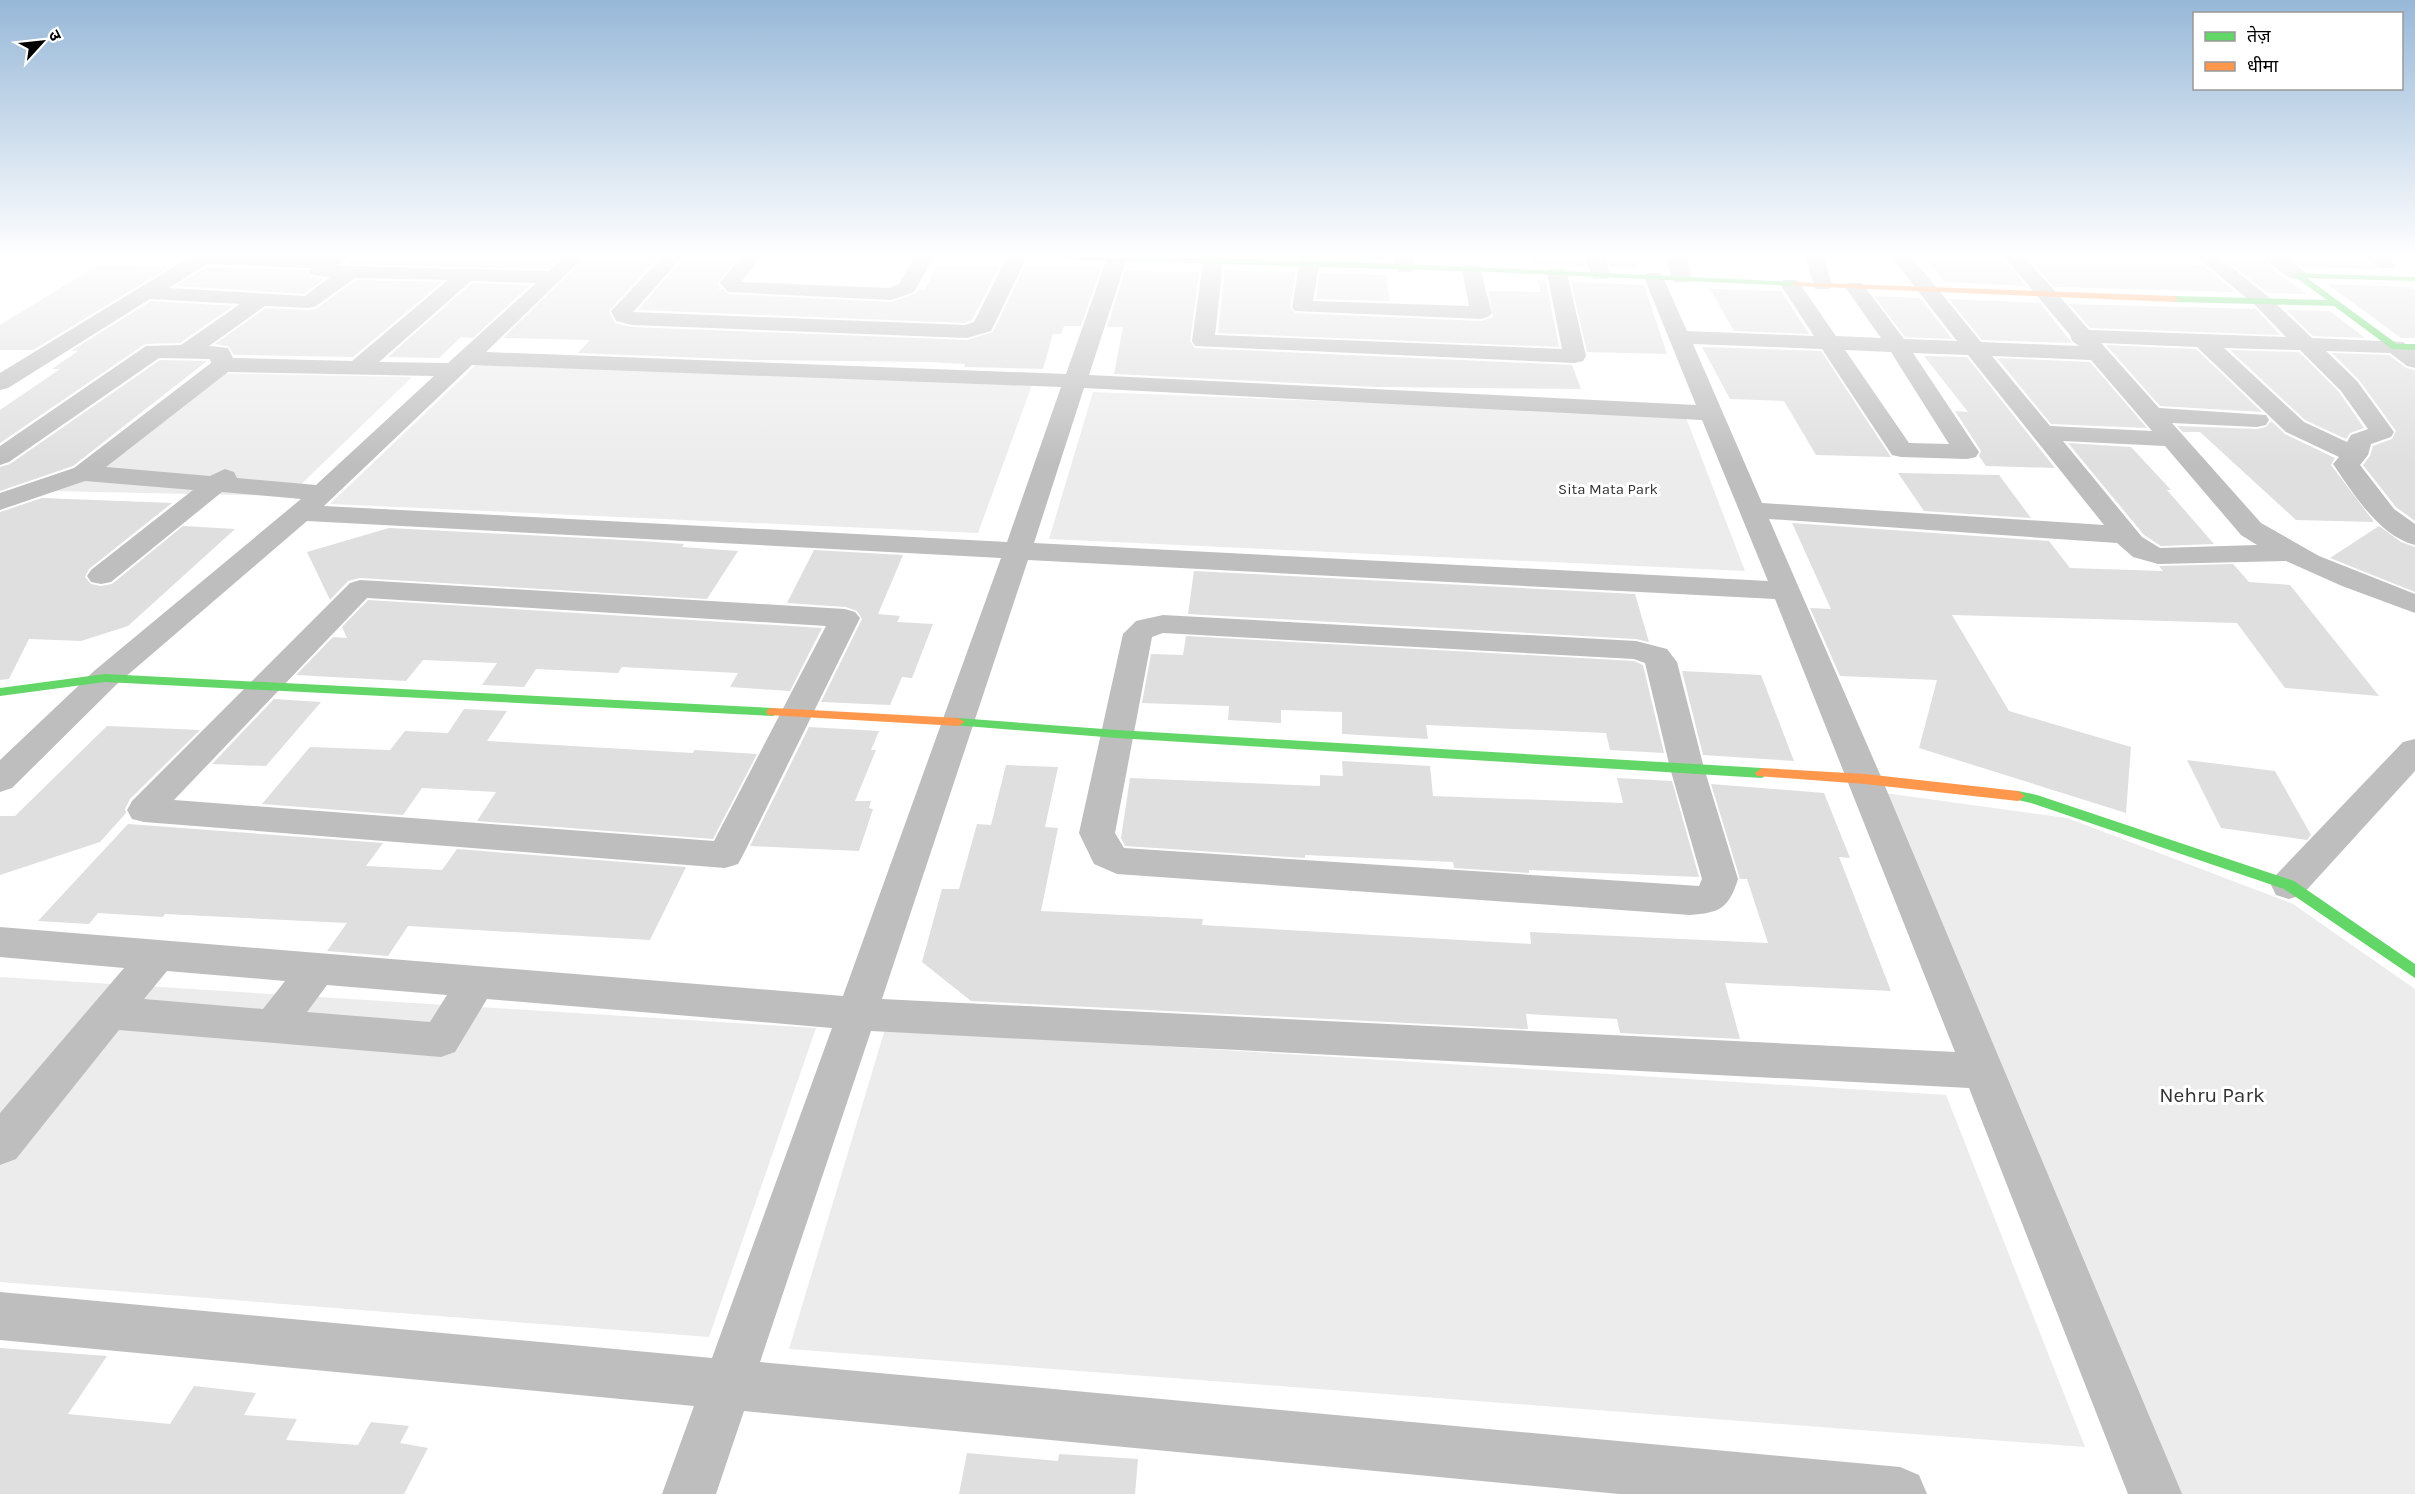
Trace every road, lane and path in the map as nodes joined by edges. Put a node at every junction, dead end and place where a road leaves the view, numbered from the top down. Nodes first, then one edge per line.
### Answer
1 (96, 325) edge
2 (225, 325) edge
3 (408, 325) edge
4 (503, 325) edge
5 (662, 325) edge
6 (984, 325) edge
7 (1094, 325) edge
8 (1205, 325) edge
9 (1568, 325) edge
10 (1678, 325) edge
11 (1818, 325) edge
12 (1882, 325) edge
13 (1957, 325) edge
14 (2071, 325) edge
15 (2286, 325) edge
16 (2370, 325) edge
17 (1679, 337) junction
18 (2203, 340) junction
19 (1830, 343) junction
20 (2088, 344) junction
21 (2306, 344) junction
22 (1898, 346) junction
23 (778, 347) junction
24 (2405, 347) edge
25 (1977, 349) junction
26 (186, 352) junction
27 (2415, 361) edge
28 (461, 364) junction
29 (223, 365) junction
30 (358, 368) junction
31 (1390, 372) junction
32 (1075, 381) junction
33 (0, 383) edge
34 (1711, 413) junction
35 (2150, 415) junction
36 (2258, 420) dead end
37 (2045, 433) junction
38 (2172, 439) junction
39 (2355, 455) junction
40 (0, 457) edge
41 (83, 474) junction
42 (223, 479) junction
43 (322, 493) junction
44 (0, 502) edge
45 (1751, 510) junction
46 (301, 513) junction
47 (2126, 536) junction
48 (2415, 537) edge
49 (1017, 551) junction
50 (2290, 553) junction
51 (101, 576) dead end
52 (1785, 591) junction
53 (2415, 604) edge
54 (105, 678) junction
55 (267, 686) junction
56 (0, 692) edge
57 (796, 713) junction
58 (959, 722) junction
59 (1117, 734) junction
60 (2410, 763) edge
61 (1687, 768) junction
62 (1865, 779) junction
63 (0, 780) edge
64 (2289, 885) junction
65 (0, 942) edge
66 (158, 956) junction
67 (317, 969) junction
68 (2415, 972) edge
69 (476, 982) junction
70 (110, 1013) junction
71 (857, 1014) junction
72 (273, 1026) junction
73 (1983, 1071) junction
74 (0, 1145) edge
75 (0, 1316) edge
76 (728, 1384) junction
77 (689, 1494) edge
78 (1900, 1494) edge
79 (2155, 1494) edge

1 - 33 street
2 - 26 street
3 - 30 street
4 - 28 street
5 - 23 street
6 - 23 street
7 - 32 street
8 - 31 street
9 - 31 street
10 - 17 street
11 - 19 street
12 - 22 street
13 - 25 street
14 - 20 street
15 - 21 street
16 - 24 street
17 - 19 street
17 - 34 street
18 - 20 street
18 - 21 street
18 - 39 street
19 - 22 street
19 - 22 street
20 - 25 street
20 - 35 street
21 - 24 street
21 - 39 street
22 - 25 street
23 - 28 street
23 - 32 street
24 - 27 street
25 - 37 street
26 - 29 street
26 - 40 street
28 - 30 street
28 - 43 street
29 - 30 street
29 - 41 street
31 - 32 street
31 - 34 street
32 - 49 street
34 - 45 street
35 - 36 street
35 - 38 street
37 - 38 street
37 - 47 street
38 - 50 street
39 - 48 street
41 - 42 street
41 - 44 street
42 - 43 street
42 - 51 street
43 - 46 street
45 - 47 street
45 - 52 street
46 - 49 street
46 - 54 street
47 - 50 street
49 - 52 street
49 - 58 street
50 - 53 street
52 - 62 street
54 - 55 street
54 - 56 street
54 - 63 street
55 - 57 street
55 - 57 street
55 - 57 street
57 - 58 street
58 - 59 street
58 - 71 street
59 - 61 street
59 - 61 street
59 - 61 street
60 - 64 street
61 - 62 street
62 - 64 street
62 - 73 street
64 - 68 street
65 - 66 street
66 - 67 street
66 - 70 street
67 - 69 street
67 - 72 street
69 - 71 street
69 - 72 street
70 - 72 street
70 - 74 street
71 - 73 street
71 - 76 street
73 - 79 street
75 - 76 street
76 - 77 street
76 - 78 street

